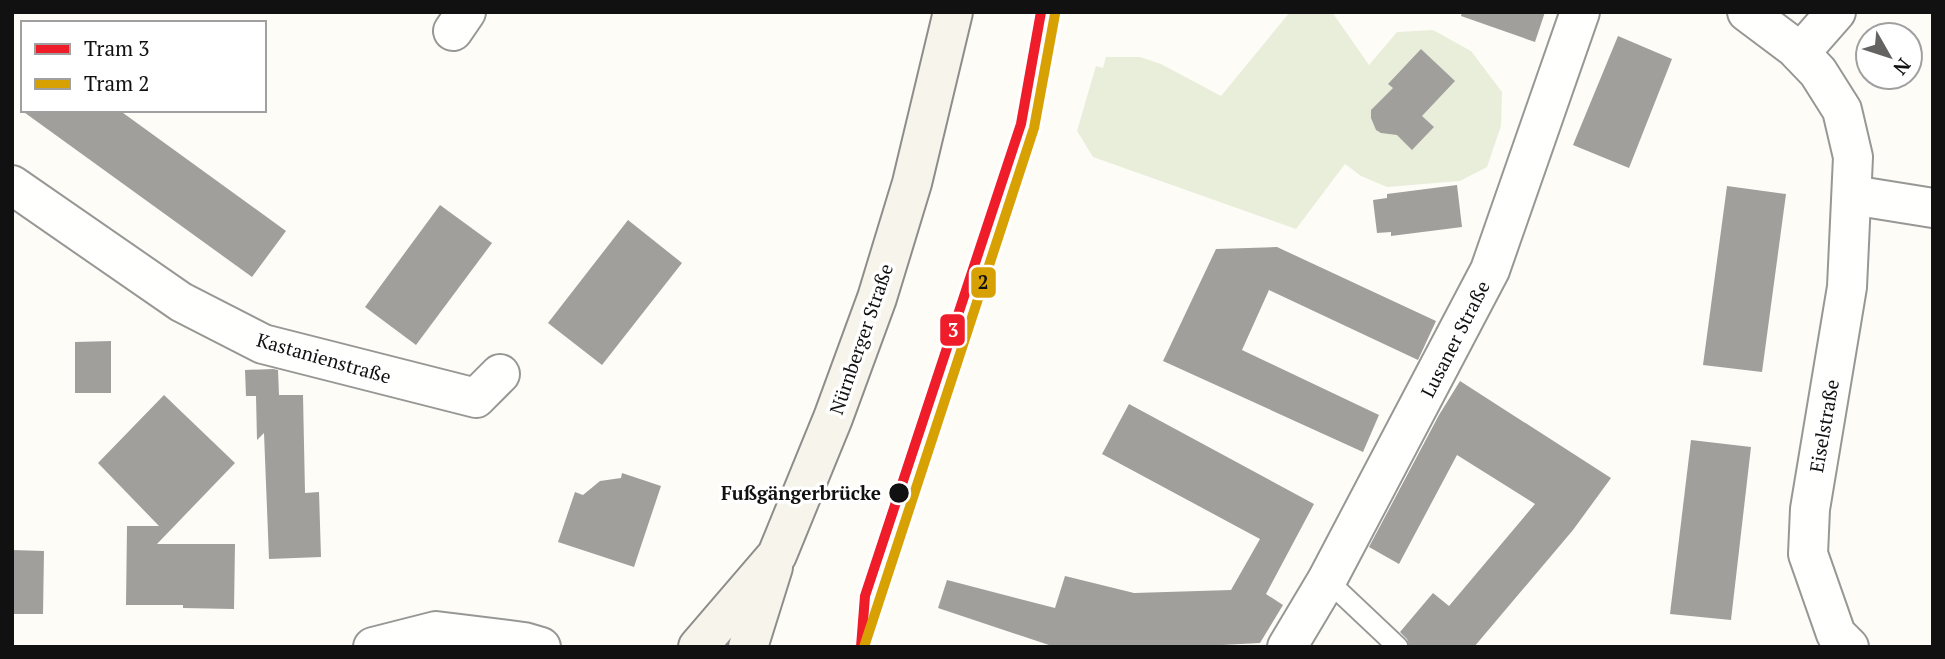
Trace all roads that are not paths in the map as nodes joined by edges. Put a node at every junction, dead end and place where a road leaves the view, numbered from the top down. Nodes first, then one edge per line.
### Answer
1 (953, 12) edge
2 (1580, 12) edge
3 (1747, 12) edge
4 (1836, 12) edge
5 (1800, 53) junction
6 (12, 185) edge
7 (1852, 195) junction
8 (1933, 208) edge
9 (500, 374) dead end
10 (777, 555) junction
11 (1327, 580) junction
12 (702, 641) edge
13 (373, 647) edge
14 (541, 647) edge
15 (748, 647) edge
16 (1287, 647) edge
17 (1398, 647) edge
18 (1849, 647) edge

1 - 10 main road, Nürnberger Straße
2 - 11 street, Lusaner Straße
3 - 5 street
4 - 5 street
5 - 7 street, Eiselstraße
6 - 9 street, Kastanienstraße
7 - 8 street
7 - 18 street, Eiselstraße
10 - 12 main road, Nürnberger Straße
10 - 15 main road
11 - 16 street, Lusaner Straße
11 - 17 lane
13 - 14 street

